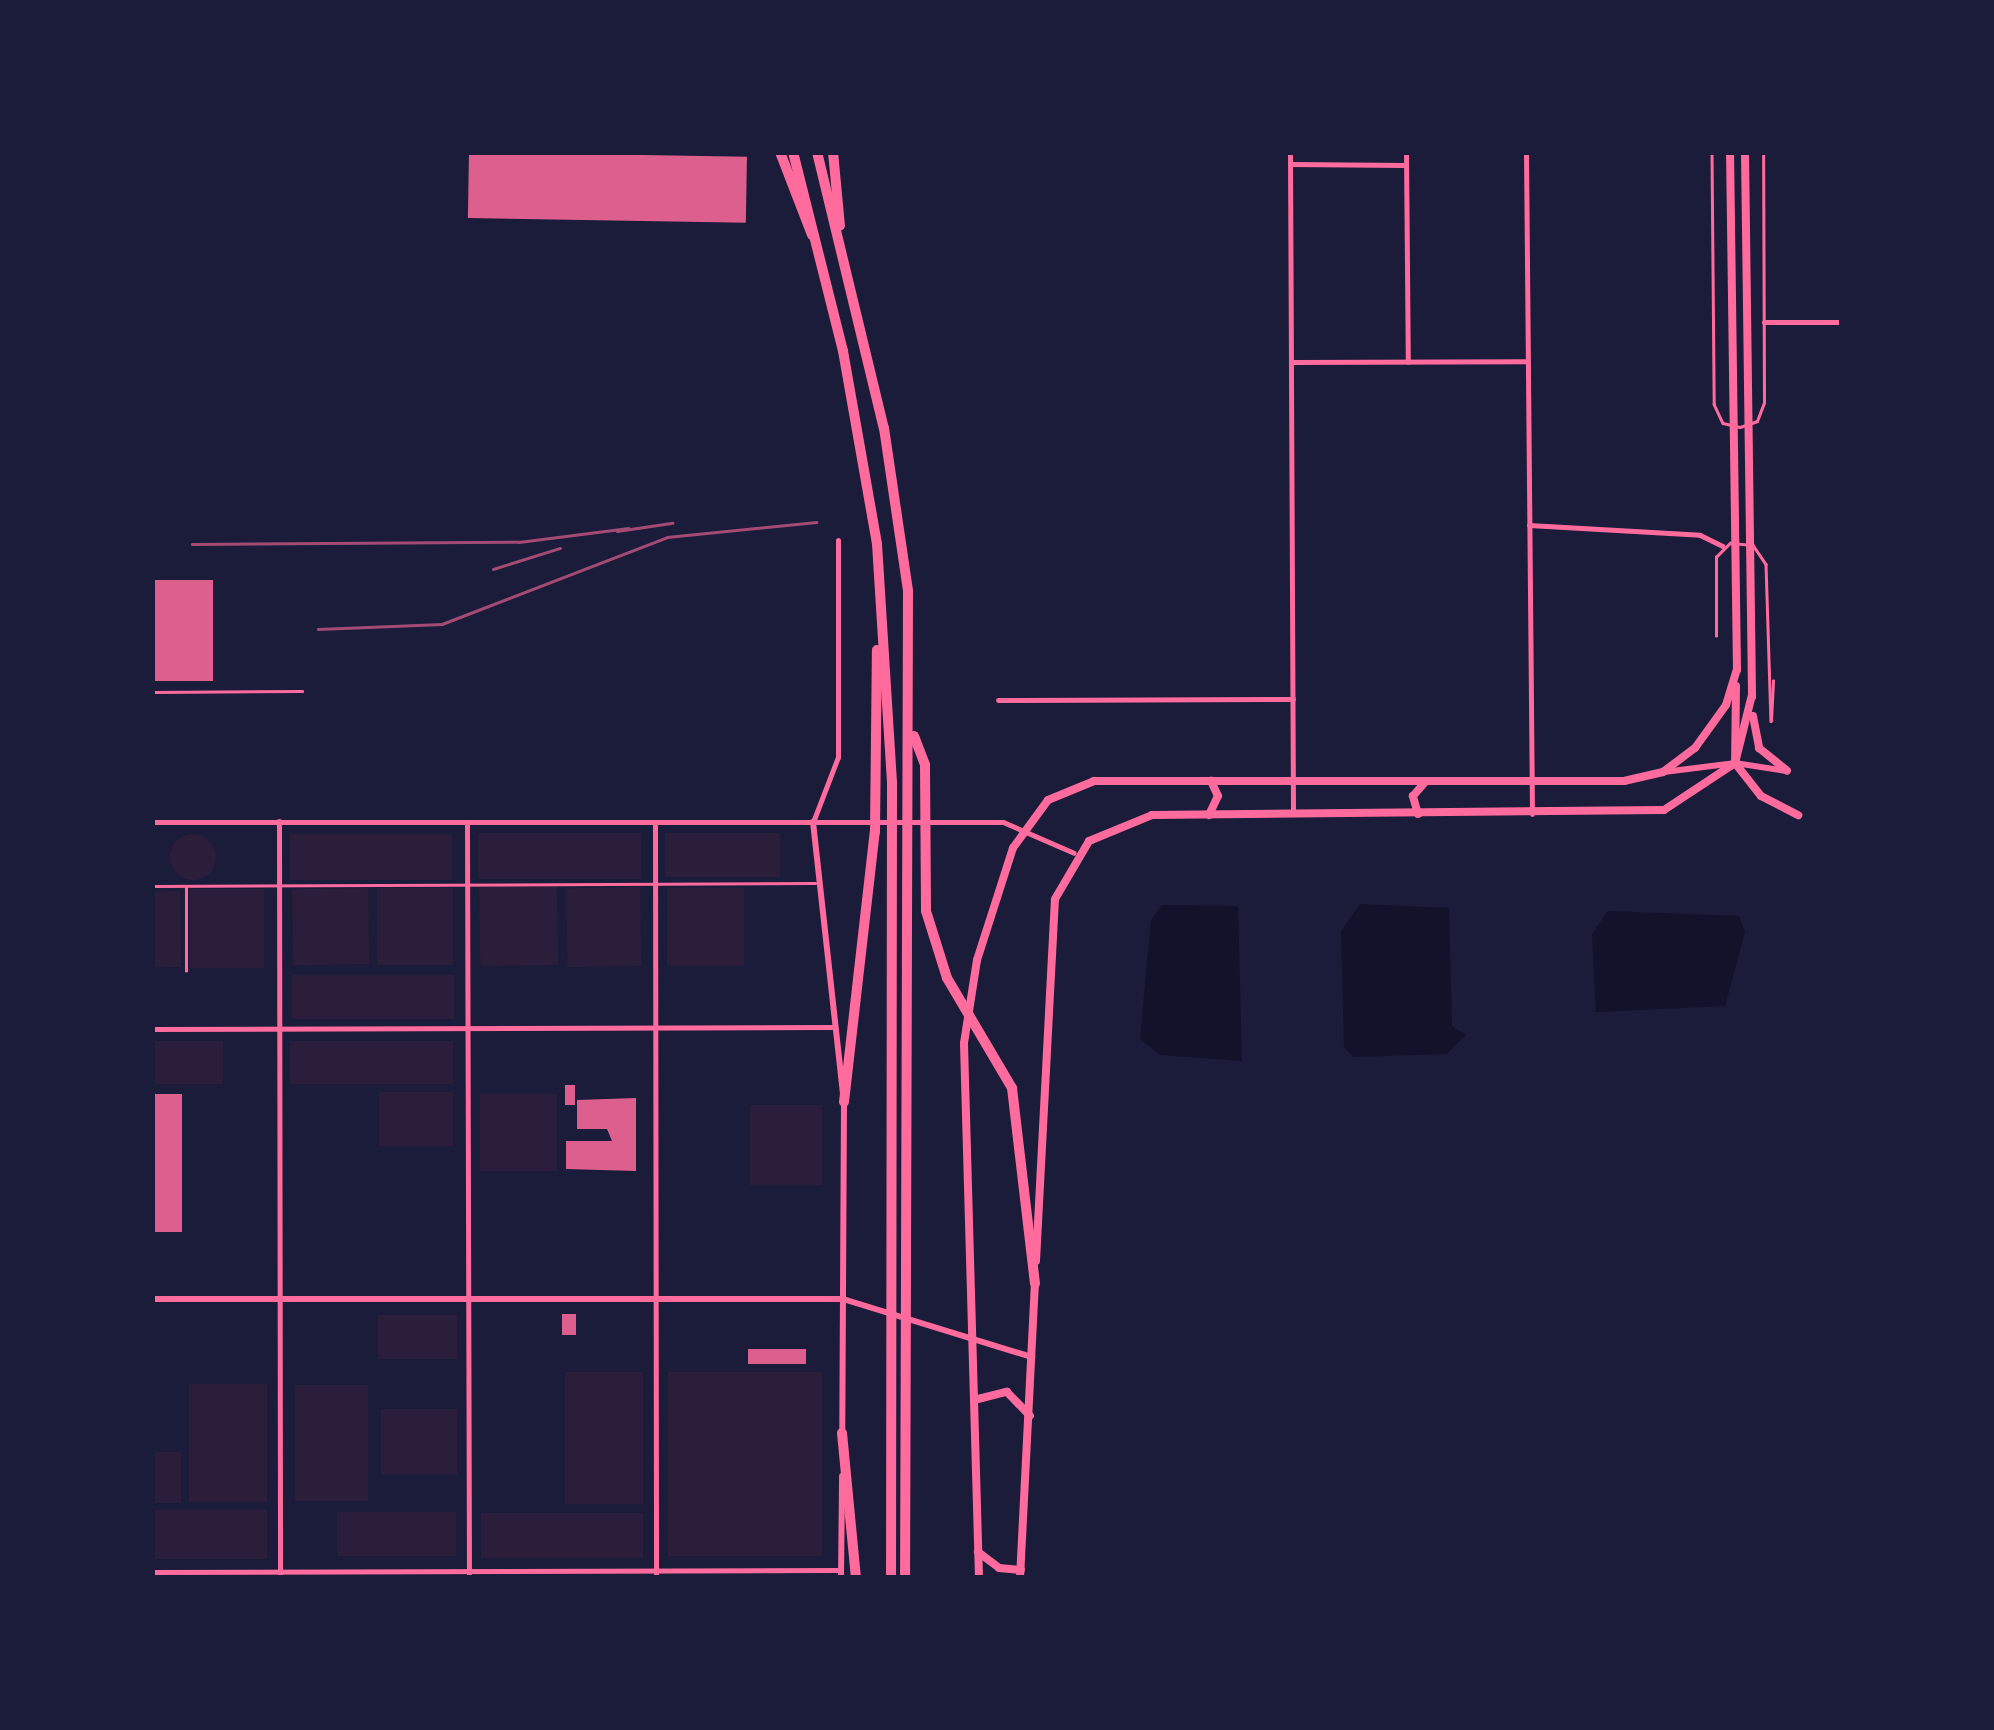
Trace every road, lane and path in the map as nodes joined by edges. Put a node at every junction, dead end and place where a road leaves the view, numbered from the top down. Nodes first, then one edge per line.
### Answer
1 (780, 152) edge
2 (793, 152) edge
3 (817, 152) edge
4 (833, 152) edge
5 (1290, 152) edge
6 (1406, 152) edge
7 (1526, 152) edge
8 (1712, 152) edge
9 (1763, 152) edge
10 (1730, 157) edge
11 (1745, 157) edge
12 (1290, 164) junction
13 (1406, 165) junction
14 (840, 231) junction
15 (816, 240) junction
16 (1764, 322) junction
17 (1842, 322) edge
18 (1291, 362) junction
19 (1408, 362) junction
20 (1527, 362) junction
21 (1529, 525) junction
22 (838, 540) dead end
23 (877, 544) junction
24 (1723, 546) junction
25 (1716, 636) dead end
26 (1737, 670) junction
27 (1773, 681) dead end
28 (302, 691) dead end
29 (152, 692) edge
30 (1752, 695) junction
31 (1293, 699) junction
32 (998, 700) dead end
33 (912, 730) junction
34 (1735, 764) junction
35 (1787, 771) joint
36 (1663, 772) junction
37 (1532, 781) junction
38 (1211, 782) junction
39 (1293, 782) junction
40 (1425, 782) junction
41 (1418, 814) junction
42 (1532, 814) junction
43 (1210, 815) junction
44 (1294, 815) junction
45 (1798, 815) dead end
46 (152, 822) edge
47 (279, 822) junction
48 (467, 822) junction
49 (655, 822) junction
50 (813, 822) junction
51 (1027, 826) junction
52 (1074, 853) junction
53 (655, 882) junction
54 (815, 882) junction
55 (467, 884) junction
56 (152, 886) edge
57 (186, 886) junction
58 (279, 886) junction
59 (186, 972) dead end
60 (832, 1026) junction
61 (655, 1027) junction
62 (279, 1028) junction
63 (468, 1028) junction
64 (152, 1029) edge
65 (844, 1102) junction
66 (1035, 1284) junction
67 (280, 1298) junction
68 (468, 1298) junction
69 (656, 1298) junction
70 (152, 1299) edge
71 (843, 1299) junction
72 (978, 1339) junction
73 (1033, 1357) junction
74 (978, 1399) junction
75 (1030, 1416) junction
76 (842, 1433) junction
77 (978, 1552) junction
78 (152, 1572) edge
79 (469, 1574) edge
80 (656, 1574) edge
81 (841, 1574) edge
82 (1021, 1574) edge
83 (280, 1575) edge
84 (856, 1578) edge
85 (891, 1578) edge
86 (905, 1578) edge
87 (978, 1578) edge

1 - 15 highway
2 - 15 highway
3 - 14 highway
4 - 14 highway
5 - 12 street
6 - 13 street
7 - 20 street
8 - 16 lane
9 - 16 lane
10 - 11 main road
10 - 26 main road
11 - 30 main road
12 - 13 street
12 - 18 street
13 - 19 street
14 - 33 highway
15 - 23 highway
16 - 17 street
18 - 19 street
18 - 31 street
19 - 20 street
20 - 21 street
21 - 24 street
21 - 37 street
22 - 50 street
23 - 65 highway
23 - 85 highway
24 - 25 lane
24 - 27 lane
26 - 34 main road
26 - 36 main road
28 - 29 lane
30 - 34 main road
30 - 35 main road
31 - 32 street
31 - 39 street
33 - 66 highway
33 - 86 highway
34 - 35 street
34 - 36 street
34 - 42 main road
34 - 45 main road
36 - 37 main road
37 - 40 main road
37 - 42 street
38 - 39 main road
38 - 43 main road
38 - 51 main road
39 - 40 main road
39 - 44 street
40 - 41 main road
41 - 42 main road
41 - 44 main road
43 - 44 main road
43 - 52 main road
46 - 47 street
47 - 48 street
47 - 58 street
48 - 49 street
48 - 55 street
49 - 50 street
49 - 53 street
50 - 51 street
50 - 54 street
51 - 52 street
51 - 72 main road
52 - 66 main road
53 - 54 lane
53 - 55 lane
53 - 61 street
54 - 60 street
55 - 58 lane
55 - 63 street
56 - 57 lane
57 - 58 lane
57 - 59 lane
58 - 62 street
60 - 61 street
60 - 65 street
61 - 63 street
61 - 69 street
62 - 63 street
62 - 64 street
62 - 67 street
63 - 68 street
65 - 71 street
66 - 73 main road
67 - 68 street
67 - 70 street
67 - 83 street
68 - 69 street
68 - 79 street
69 - 71 street
69 - 80 street
71 - 72 street
71 - 76 street
72 - 73 street
72 - 74 main road
73 - 75 main road
74 - 75 main road
74 - 77 main road
75 - 82 main road
76 - 81 street
76 - 84 highway
77 - 82 main road
77 - 87 main road
78 - 83 street
79 - 80 street
79 - 83 street
80 - 81 street

